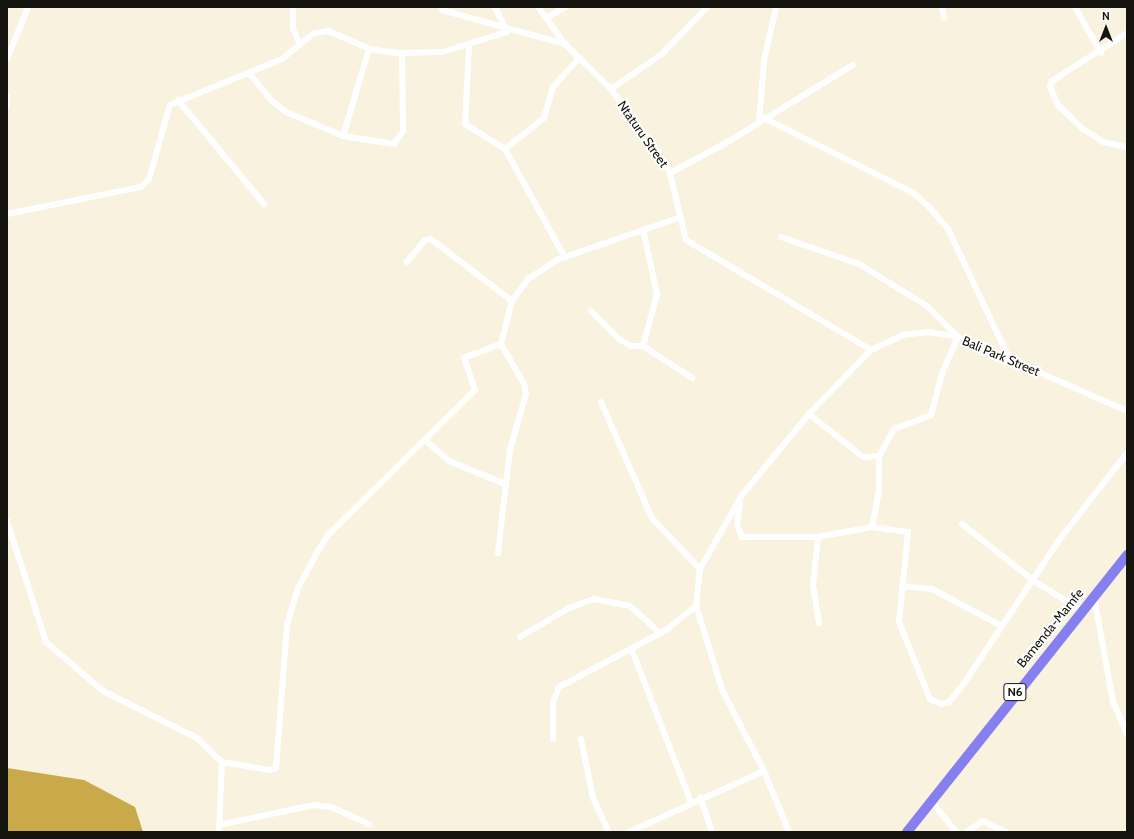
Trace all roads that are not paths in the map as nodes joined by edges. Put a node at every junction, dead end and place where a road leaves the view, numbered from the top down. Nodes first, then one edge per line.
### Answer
1 (28, 7) edge
2 (293, 7) edge
3 (495, 7) edge
4 (538, 7) edge
5 (566, 7) edge
6 (707, 7) edge
7 (776, 7) edge
8 (942, 7) edge
9 (1075, 7) edge
10 (442, 10) dead end
11 (546, 18) junction
12 (944, 18) dead end
13 (506, 28) junction
14 (1126, 35) edge
15 (565, 44) junction
16 (300, 45) junction
17 (469, 46) junction
18 (369, 49) junction
19 (402, 53) junction
20 (1101, 53) junction
21 (579, 58) junction
22 (7, 59) edge
23 (853, 65) dead end
24 (250, 74) junction
25 (611, 89) junction
26 (7, 96) edge
27 (178, 100) junction
28 (7, 106) edge
29 (762, 120) junction
30 (343, 136) junction
31 (1127, 147) edge
32 (505, 149) junction
33 (670, 173) junction
34 (264, 204) dead end
35 (7, 214) edge
36 (678, 218) junction
37 (643, 228) junction
38 (781, 237) dead end
39 (564, 256) junction
40 (407, 262) dead end
41 (512, 301) junction
42 (591, 310) dead end
43 (958, 337) junction
44 (500, 344) junction
45 (643, 346) junction
46 (871, 350) junction
47 (1010, 360) junction
48 (692, 378) dead end
49 (601, 402) dead end
50 (1127, 411) edge
51 (809, 414) junction
52 (425, 440) junction
53 (1127, 453) edge
54 (879, 456) junction
55 (505, 484) junction
56 (742, 495) junction
57 (7, 521) edge
58 (962, 524) dead end
59 (872, 527) junction
60 (818, 538) junction
61 (498, 553) dead end
62 (1127, 555) edge
63 (700, 568) junction
64 (1034, 581) junction
65 (902, 586) junction
66 (1093, 596) junction
67 (696, 606) junction
68 (1081, 610) junction
69 (819, 624) dead end
70 (1000, 625) junction
71 (660, 633) junction
72 (520, 637) dead end
73 (631, 648) junction
74 (1127, 734) edge
75 (553, 739) dead end
76 (581, 739) dead end
77 (222, 762) junction
78 (764, 771) junction
79 (700, 797) junction
80 (691, 802) junction
81 (932, 802) junction
82 (369, 824) dead end
83 (220, 825) junction
84 (219, 832) edge
85 (609, 832) edge
86 (629, 832) edge
87 (712, 832) edge
88 (789, 832) edge
89 (907, 832) edge
90 (956, 832) edge
91 (967, 832) edge
92 (1006, 832) edge

1 - 22 street
2 - 16 street
3 - 13 street
4 - 11 street, Ntaturu Street
5 - 11 street
6 - 25 street
7 - 29 street
8 - 12 street
9 - 20 street
10 - 13 street
11 - 15 street, Ntaturu Street
13 - 15 street
13 - 17 street
14 - 20 street
15 - 21 street, Ntaturu Street
16 - 18 street
16 - 24 street
17 - 19 street
17 - 32 street
18 - 19 street
18 - 30 street
19 - 30 street
20 - 31 street
21 - 25 street, Ntaturu Street
21 - 32 street
23 - 29 street
24 - 27 street
24 - 30 street
25 - 33 street, Ntaturu Street
26 - 28 street
27 - 34 street
27 - 35 street
29 - 33 street
29 - 47 street
32 - 39 street
33 - 36 street, Ntaturu Street
36 - 37 street
36 - 46 street, Ntaturu Street
37 - 39 street
37 - 45 street
38 - 43 street
39 - 41 street
40 - 41 street
41 - 44 street
42 - 45 street
43 - 46 street, Bali Park Street
43 - 47 street, Bali Park Street
43 - 54 street
44 - 52 street
44 - 55 street
45 - 48 street
46 - 51 street, Bali Park Street
47 - 50 street, Bali Park Street
49 - 63 street
51 - 54 street
51 - 56 street, Bali Park Street
52 - 55 street
52 - 77 street
53 - 64 street
54 - 59 street
55 - 61 street
56 - 60 street
56 - 63 street, Bali Park Street
57 - 77 street
58 - 64 street
59 - 60 street
59 - 65 street
60 - 69 street
62 - 66 highway, Bamenda-Mamfe / N6
63 - 67 street
64 - 68 street
64 - 70 street
65 - 70 street
65 - 70 street
66 - 68 highway, Bamenda-Mamfe / N6
66 - 74 street
67 - 71 street
67 - 78 street
68 - 81 highway, Bamenda-Mamfe / N6
71 - 72 street
71 - 73 street
73 - 75 street
73 - 80 street
76 - 85 street
77 - 83 street
78 - 79 street
78 - 88 street
79 - 80 street
79 - 87 street
80 - 86 street
81 - 89 highway, Bamenda-Mamfe / N6
81 - 90 street
82 - 83 street
83 - 84 street
91 - 92 street

